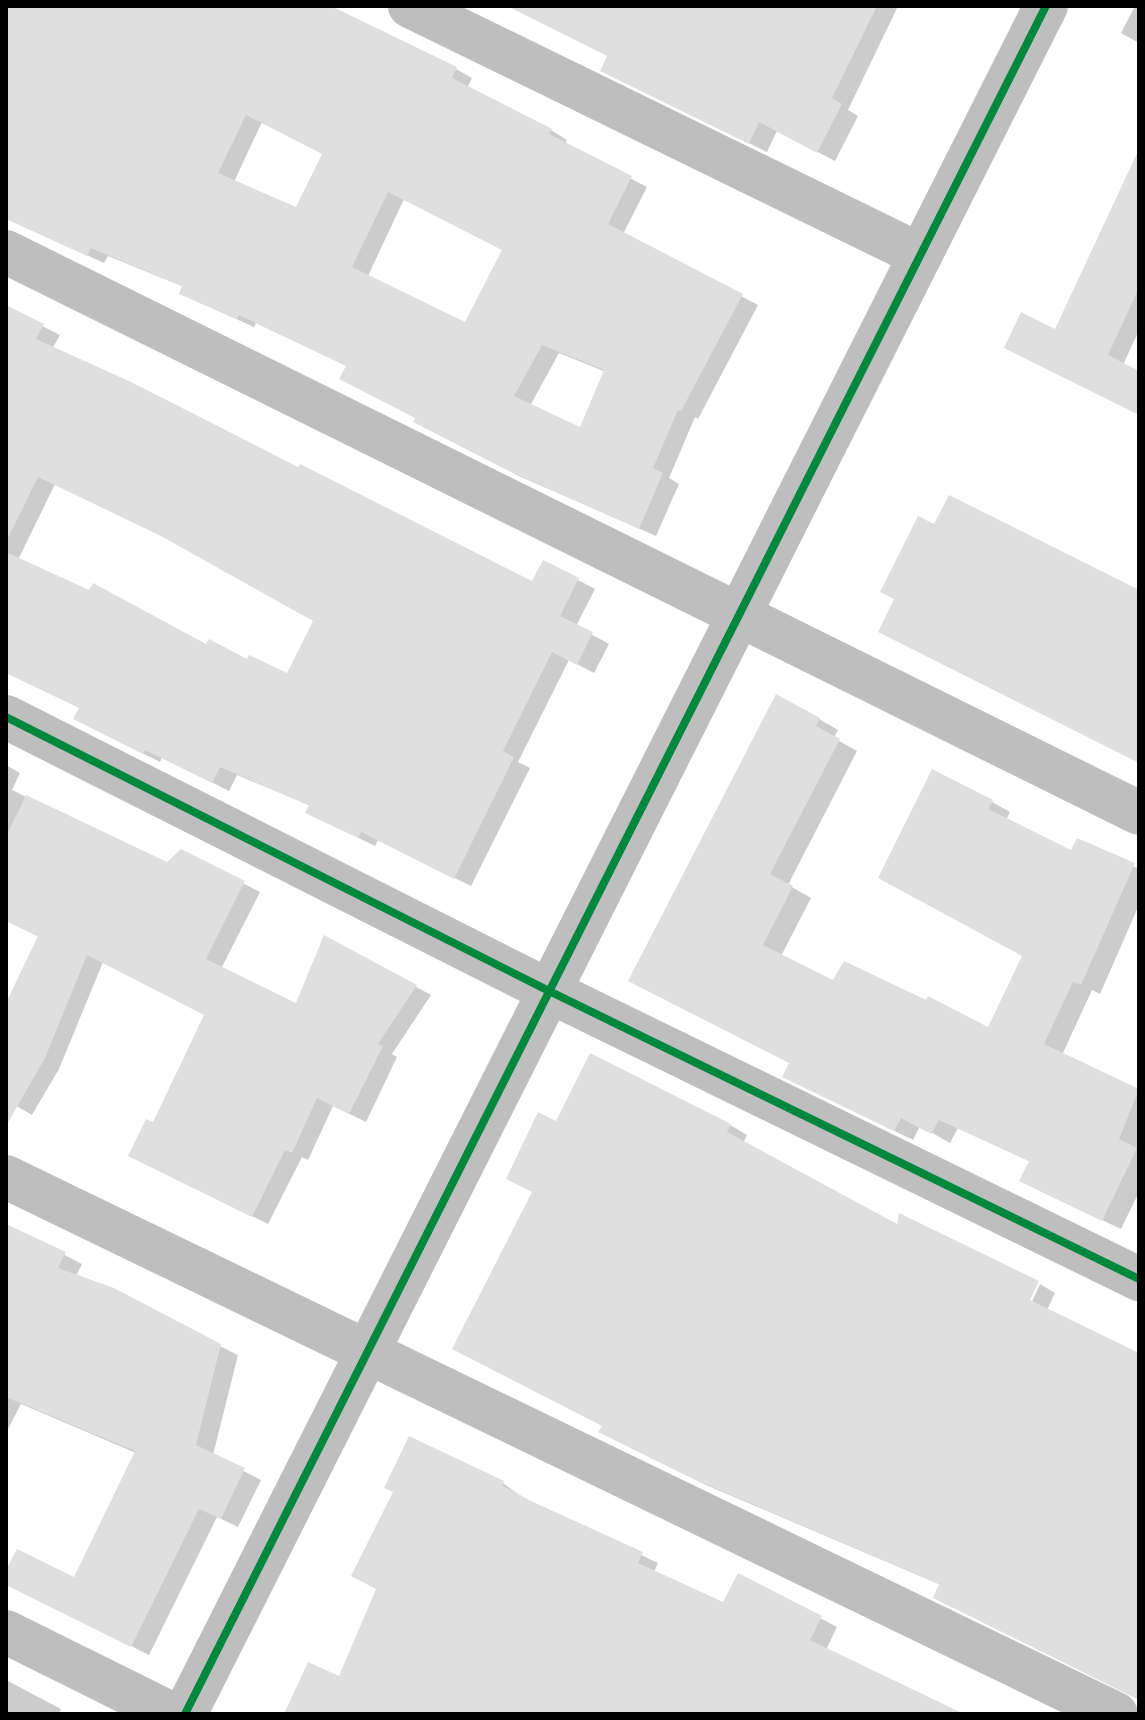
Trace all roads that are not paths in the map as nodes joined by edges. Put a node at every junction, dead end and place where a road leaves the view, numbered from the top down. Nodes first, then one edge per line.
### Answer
1 (410, 6) edge
2 (1046, 6) edge
3 (6, 252) edge
4 (920, 255) junction
5 (740, 613) junction
6 (6, 717) edge
7 (1139, 813) edge
8 (549, 991) junction
9 (6, 1177) edge
10 (1139, 1279) edge
11 (370, 1353) junction
12 (6, 1632) edge
13 (171, 1714) edge
14 (185, 1714) edge
15 (1116, 1714) edge

1 - 4 street
2 - 4 street
3 - 5 street
4 - 5 street
5 - 7 street
5 - 8 street
6 - 8 street
8 - 10 street
8 - 11 street
9 - 11 street
11 - 14 street
11 - 15 street
12 - 13 street

